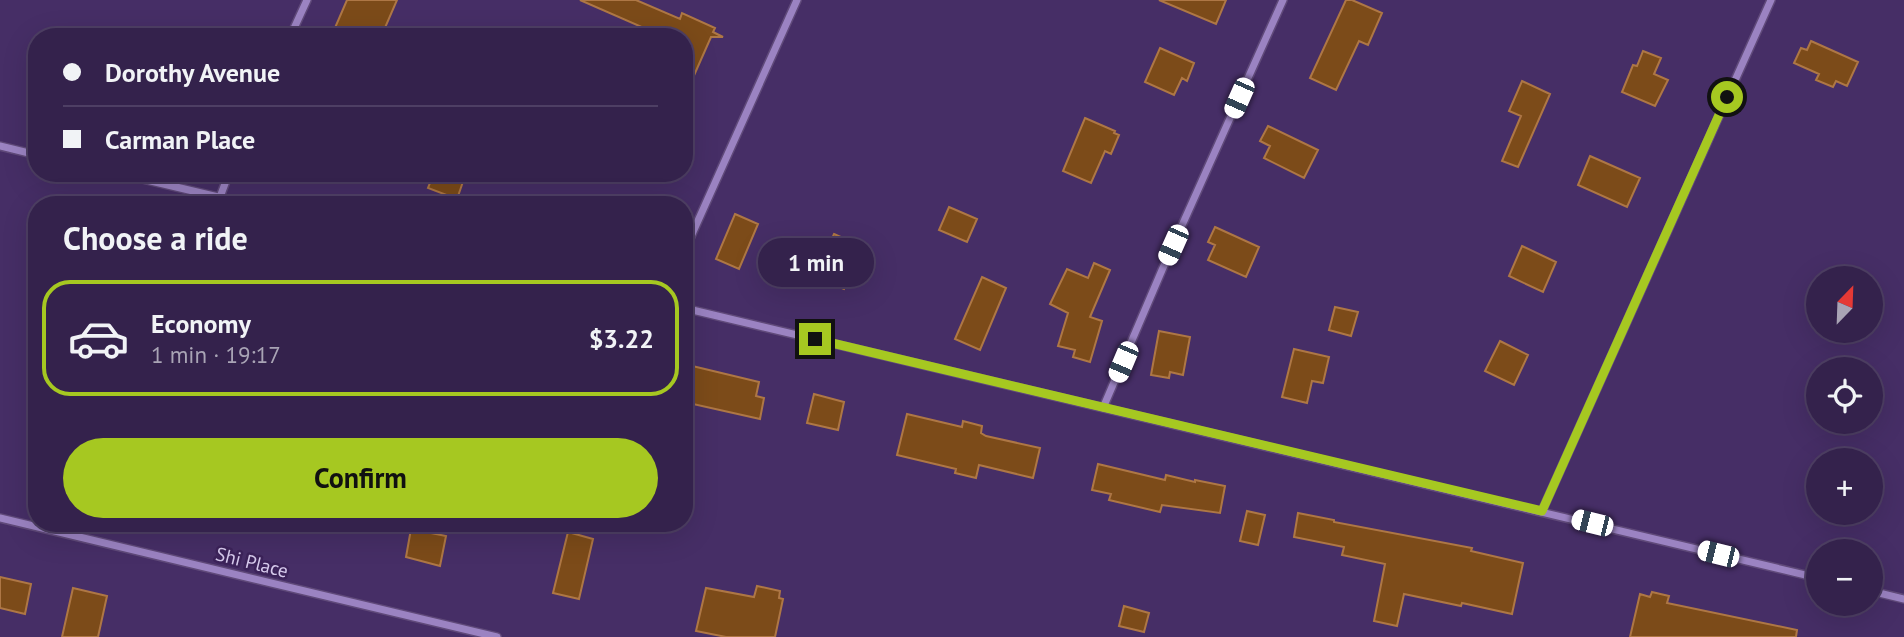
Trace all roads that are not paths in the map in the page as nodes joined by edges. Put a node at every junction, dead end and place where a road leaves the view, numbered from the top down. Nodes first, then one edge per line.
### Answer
1 (307, 0) edge
2 (797, 0) edge
3 (1283, 0) edge
4 (1771, 0) edge
5 (294, 28) edge
6 (0, 146) edge
7 (28, 153) edge
8 (156, 182) edge
9 (216, 196) edge
10 (693, 232) edge
11 (693, 310) edge
12 (1103, 408) junction
13 (1542, 511) junction
14 (0, 518) edge
15 (28, 525) edge
16 (58, 532) edge
17 (1806, 575) edge
18 (1883, 594) edge
19 (1904, 599) edge
20 (497, 637) edge

1 - 5 street
2 - 10 street
3 - 12 street
4 - 13 street
6 - 7 street
8 - 9 street
11 - 12 street
12 - 13 street
13 - 17 street
14 - 15 street, Shi Place
16 - 20 street, Shi Place
18 - 19 street

